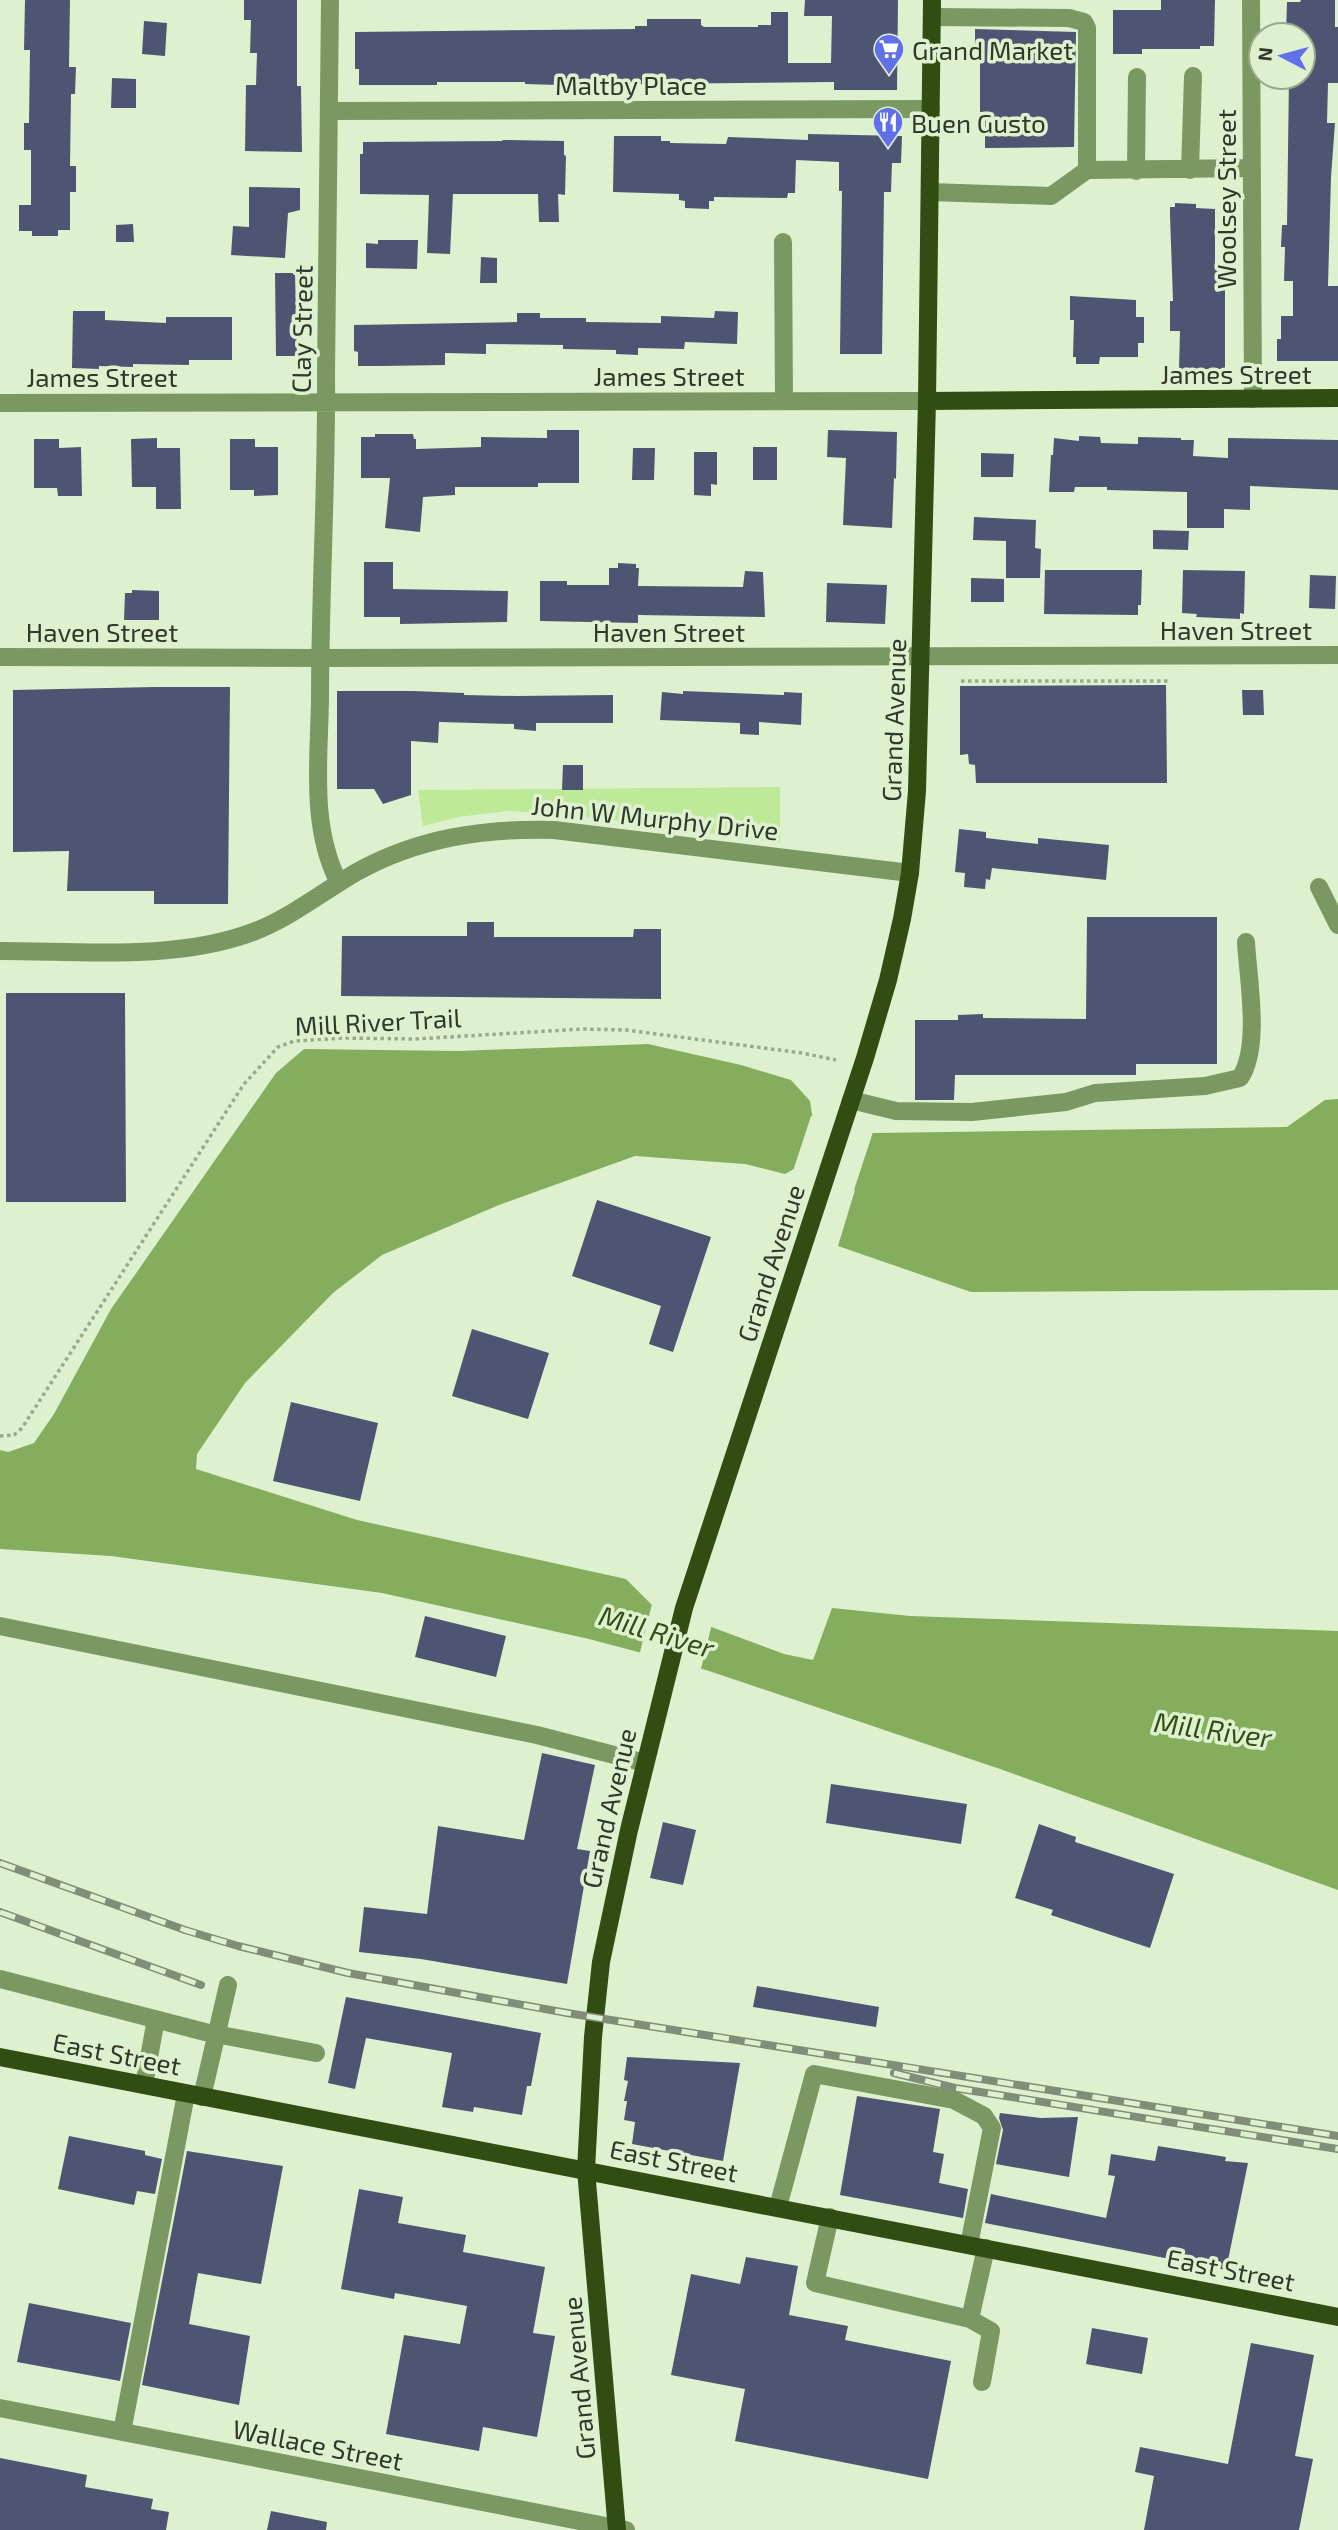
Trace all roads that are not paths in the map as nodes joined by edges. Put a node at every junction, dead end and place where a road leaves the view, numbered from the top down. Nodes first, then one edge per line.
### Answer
1 (330, 0) edge
2 (1251, 0) edge
3 (932, 8) edge
4 (1193, 76) dead end
5 (1137, 77) dead end
6 (931, 109) junction
7 (330, 111) junction
8 (1251, 168) junction
9 (1087, 170) junction
10 (1190, 170) junction
11 (1136, 171) junction
12 (930, 192) junction
13 (783, 242) dead end
14 (1338, 398) edge
15 (1253, 399) junction
16 (326, 401) junction
17 (783, 401) junction
18 (927, 401) junction
19 (0, 403) edge
20 (1338, 655) edge
21 (922, 656) junction
22 (0, 657) edge
23 (320, 658) junction
24 (910, 873) junction
25 (339, 883) junction
26 (1319, 887) dead end
27 (1338, 925) edge
28 (1246, 942) dead end
29 (0, 951) edge
30 (851, 1100) junction
31 (0, 1626) edge
32 (645, 1763) junction
33 (0, 1979) edge
34 (228, 1985) dead end
35 (156, 2019) junction
36 (217, 2034) junction
37 (316, 2053) dead end
38 (0, 2057) edge
39 (144, 2085) junction
40 (194, 2096) junction
41 (586, 2170) junction
42 (778, 2207) junction
43 (830, 2217) junction
44 (977, 2246) junction
45 (1338, 2317) edge
46 (970, 2319) junction
47 (982, 2382) dead end
48 (0, 2408) edge
49 (122, 2432) junction
50 (620, 2529) edge

1 - 7 street, Clay Street
2 - 8 street, Woolsey Street
3 - 6 main road, Grand Avenue
3 - 9 street
4 - 10 street
5 - 11 street
6 - 7 street, Maltby Place
6 - 12 main road, Grand Avenue
7 - 16 street, Clay Street
8 - 10 street
8 - 15 street, Woolsey Street
9 - 11 street
9 - 12 street
10 - 11 street
12 - 18 main road, Grand Avenue
13 - 17 street
14 - 15 main road, James Street
15 - 18 main road, James Street
16 - 17 street, James Street
16 - 19 street, James Street
16 - 23 street, Clay Street
17 - 18 street, James Street
18 - 21 main road, Grand Avenue
20 - 21 street, Haven Street
21 - 23 street, Haven Street
21 - 24 main road, Grand Avenue
22 - 23 street, Haven Street
23 - 25 street, Clay Street
24 - 25 street, John W Murphy Drive
24 - 30 main road, Grand Avenue
25 - 29 street, John W Murphy Drive
26 - 27 street
28 - 30 street
30 - 32 main road, Grand Avenue
31 - 32 street
32 - 41 main road, Grand Avenue
33 - 35 street
34 - 36 street
35 - 36 street
35 - 39 street
36 - 37 street
36 - 40 street
38 - 39 main road, East Street
39 - 40 main road, East Street
40 - 41 main road, East Street
40 - 49 street
41 - 42 main road, East Street
41 - 50 main road, Grand Avenue
42 - 43 main road, East Street
42 - 44 street
43 - 44 main road, East Street
43 - 46 street
44 - 45 main road, East Street
44 - 46 street
46 - 47 street
48 - 49 street, Wallace Street
49 - 50 street, Wallace Street

